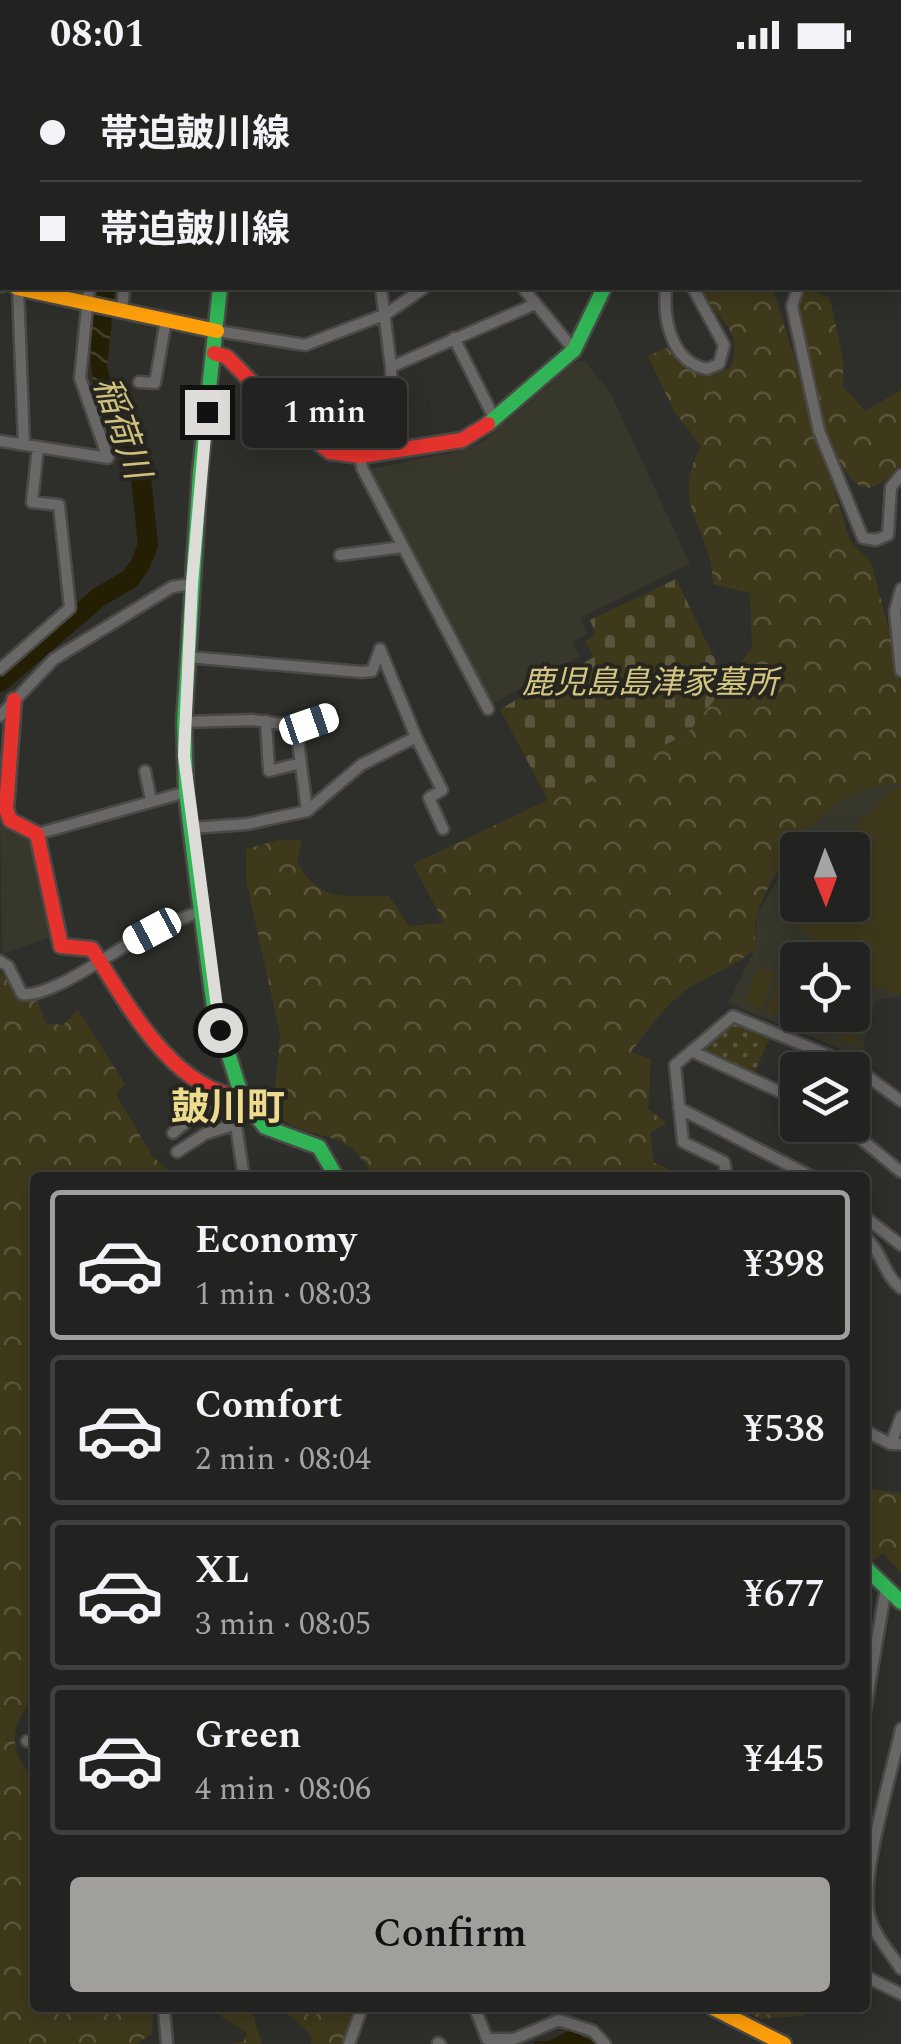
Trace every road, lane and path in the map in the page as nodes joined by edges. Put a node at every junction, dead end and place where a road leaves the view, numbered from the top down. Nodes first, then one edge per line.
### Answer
1 (18, 290) edge
2 (26, 290) edge
3 (88, 290) edge
4 (124, 290) edge
5 (220, 290) edge
6 (381, 290) edge
7 (421, 290) edge
8 (524, 290) edge
9 (603, 290) edge
10 (666, 290) edge
11 (694, 290) edge
12 (797, 290) edge
13 (535, 304) junction
14 (88, 305) junction
15 (120, 311) junction
16 (386, 314) junction
17 (166, 320) junction
18 (217, 331) junction
19 (454, 338) junction
20 (574, 350) junction
21 (214, 353) junction
22 (391, 367) junction
23 (139, 382) dead end
24 (495, 420) junction
25 (0, 441) edge
26 (24, 444) junction
27 (38, 446) junction
28 (392, 452) junction
29 (360, 456) junction
30 (901, 475) edge
31 (403, 547) junction
32 (340, 555) dead end
33 (192, 584) junction
34 (901, 589) edge
35 (899, 622) edge
36 (188, 656) junction
37 (0, 669) edge
38 (901, 671) edge
39 (14, 700) junction
40 (488, 710) dead end
41 (0, 716) edge
42 (329, 717) dead end
43 (266, 721) junction
44 (184, 722) junction
45 (296, 726) junction
46 (416, 737) junction
47 (300, 763) junction
48 (145, 771) dead end
49 (186, 792) junction
50 (151, 800) junction
51 (307, 812) junction
52 (192, 828) junction
53 (443, 829) dead end
54 (37, 834) junction
55 (201, 911) junction
56 (98, 959) junction
57 (0, 961) edge
58 (691, 1050) junction
59 (815, 1052) edge
60 (870, 1081) edge
61 (780, 1092) edge
62 (231, 1098) junction
63 (901, 1101) edge
64 (680, 1108) junction
65 (236, 1124) junction
66 (173, 1133) dead end
67 (865, 1142) edge
68 (177, 1152) dead end
69 (243, 1172) edge
70 (334, 1172) edge
71 (726, 1172) edge
72 (803, 1172) edge
73 (901, 1172) edge
74 (870, 1221) edge
75 (870, 1242) edge
76 (901, 1246) edge
77 (901, 1288) edge
78 (901, 1416) edge
79 (870, 1433) edge
80 (896, 1444) edge
81 (870, 1572) edge
82 (886, 1587) junction
83 (901, 1602) edge
84 (870, 1681) edge
85 (901, 1729) edge
86 (870, 1874) edge
87 (870, 1914) edge
88 (901, 1968) edge
89 (870, 1978) edge
90 (901, 1994) edge
91 (164, 2012) edge
92 (360, 2012) edge
93 (477, 2012) edge
94 (721, 2012) edge
95 (506, 2042) edge
96 (167, 2044) edge
97 (349, 2044) edge
98 (605, 2044) edge
99 (784, 2044) edge

1 - 26 street
2 - 14 street
3 - 14 street
4 - 15 street
5 - 18 street
6 - 16 street
7 - 16 street
8 - 13 street
9 - 20 street
10 - 11 street
12 - 30 street
13 - 19 street
13 - 20 street
14 - 15 street
14 - 27 street
15 - 17 street
16 - 18 street
16 - 22 street
17 - 18 street
17 - 23 street
18 - 21 street
19 - 22 street
19 - 24 street
20 - 24 street
21 - 29 street
21 - 33 street
22 - 28 street
24 - 28 street
25 - 26 street
26 - 27 street
27 - 37 street
28 - 29 street
29 - 31 street
31 - 32 street
31 - 40 street
33 - 36 street
33 - 39 street
34 - 35 street
35 - 38 street
36 - 44 street
36 - 46 street
39 - 41 street
39 - 54 street
42 - 45 street
43 - 44 street
43 - 45 street
43 - 47 street
44 - 49 street
45 - 47 street
46 - 51 street
46 - 53 street
47 - 51 street
48 - 50 street
49 - 50 street
49 - 52 street
50 - 54 street
51 - 52 street
52 - 55 street
54 - 56 street
55 - 56 street
55 - 62 street
56 - 57 street
56 - 62 street
58 - 59 street
58 - 61 street
58 - 64 street
60 - 63 street
62 - 65 street
62 - 66 street
62 - 70 street
64 - 71 street
64 - 72 street
65 - 68 street
65 - 69 street
67 - 73 street
74 - 76 street
75 - 77 street
78 - 80 street
79 - 80 street
81 - 82 street
82 - 83 street
82 - 84 street
85 - 86 street
87 - 88 street
89 - 90 street
91 - 96 street
92 - 97 street
93 - 95 street
94 - 99 street
95 - 98 street

